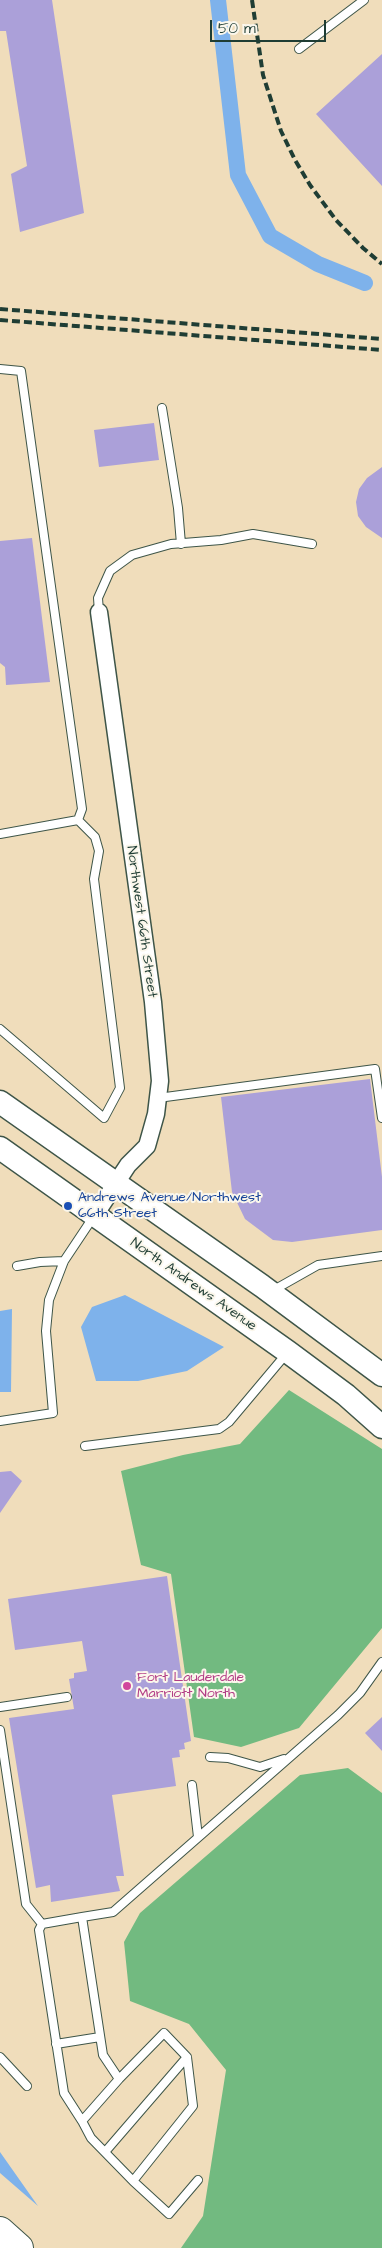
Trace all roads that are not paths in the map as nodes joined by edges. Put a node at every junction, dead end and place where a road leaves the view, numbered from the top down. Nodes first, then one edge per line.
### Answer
1 (364, 0) edge
2 (298, 49) dead end
3 (0, 369) edge
4 (162, 408) dead end
5 (181, 544) junction
6 (312, 544) dead end
7 (99, 612) joint
8 (78, 820) junction
9 (0, 834) edge
10 (0, 1029) edge
11 (158, 1098) junction
12 (0, 1102) edge
13 (382, 1118) edge
14 (0, 1148) edge
15 (116, 1183) junction
16 (95, 1215) junction
17 (382, 1256) edge
18 (64, 1261) junction
19 (17, 1266) dead end
20 (271, 1292) junction
21 (288, 1352) junction
22 (382, 1375) edge
23 (0, 1421) edge
24 (382, 1427) edge
25 (85, 1446) dead end
26 (382, 1662) edge
27 (68, 1697) dead end
28 (0, 1707) edge
29 (0, 1730) edge
30 (210, 1757) dead end
31 (289, 1757) junction
32 (192, 1785) dead end
33 (198, 1837) junction
34 (82, 1917) junction
35 (42, 1924) junction
36 (100, 2037) junction
37 (56, 2044) junction
38 (0, 2057) edge
39 (187, 2057) junction
40 (119, 2079) junction
41 (28, 2086) dead end
42 (82, 2122) junction
43 (105, 2152) junction
44 (198, 2180) dead end
45 (133, 2181) junction
46 (0, 2231) edge
47 (19, 2248) edge

1 - 2 lane
3 - 8 lane
4 - 5 lane
5 - 6 lane
5 - 7 lane
7 - 11 street, Northwest 66th Street
8 - 9 lane
8 - 10 lane
11 - 13 lane
11 - 15 street, Northwest 66th Street
12 - 15 main road
14 - 16 main road, North Andrews Avenue
15 - 16 street, Northwest 66th Street
15 - 20 main road
16 - 18 lane
16 - 21 main road, North Andrews Avenue
17 - 20 lane
18 - 19 lane
18 - 23 lane
20 - 22 main road
21 - 24 main road, North Andrews Avenue
21 - 25 lane
26 - 31 lane
27 - 28 lane
29 - 35 lane
30 - 31 lane
31 - 33 lane
32 - 33 lane
33 - 34 lane
34 - 35 lane
34 - 36 lane
35 - 37 lane
36 - 37 lane
36 - 40 lane
37 - 42 lane
38 - 41 lane
39 - 40 lane
39 - 43 lane
39 - 45 lane
40 - 42 lane
42 - 43 lane
43 - 45 lane
44 - 45 lane
46 - 47 highway

